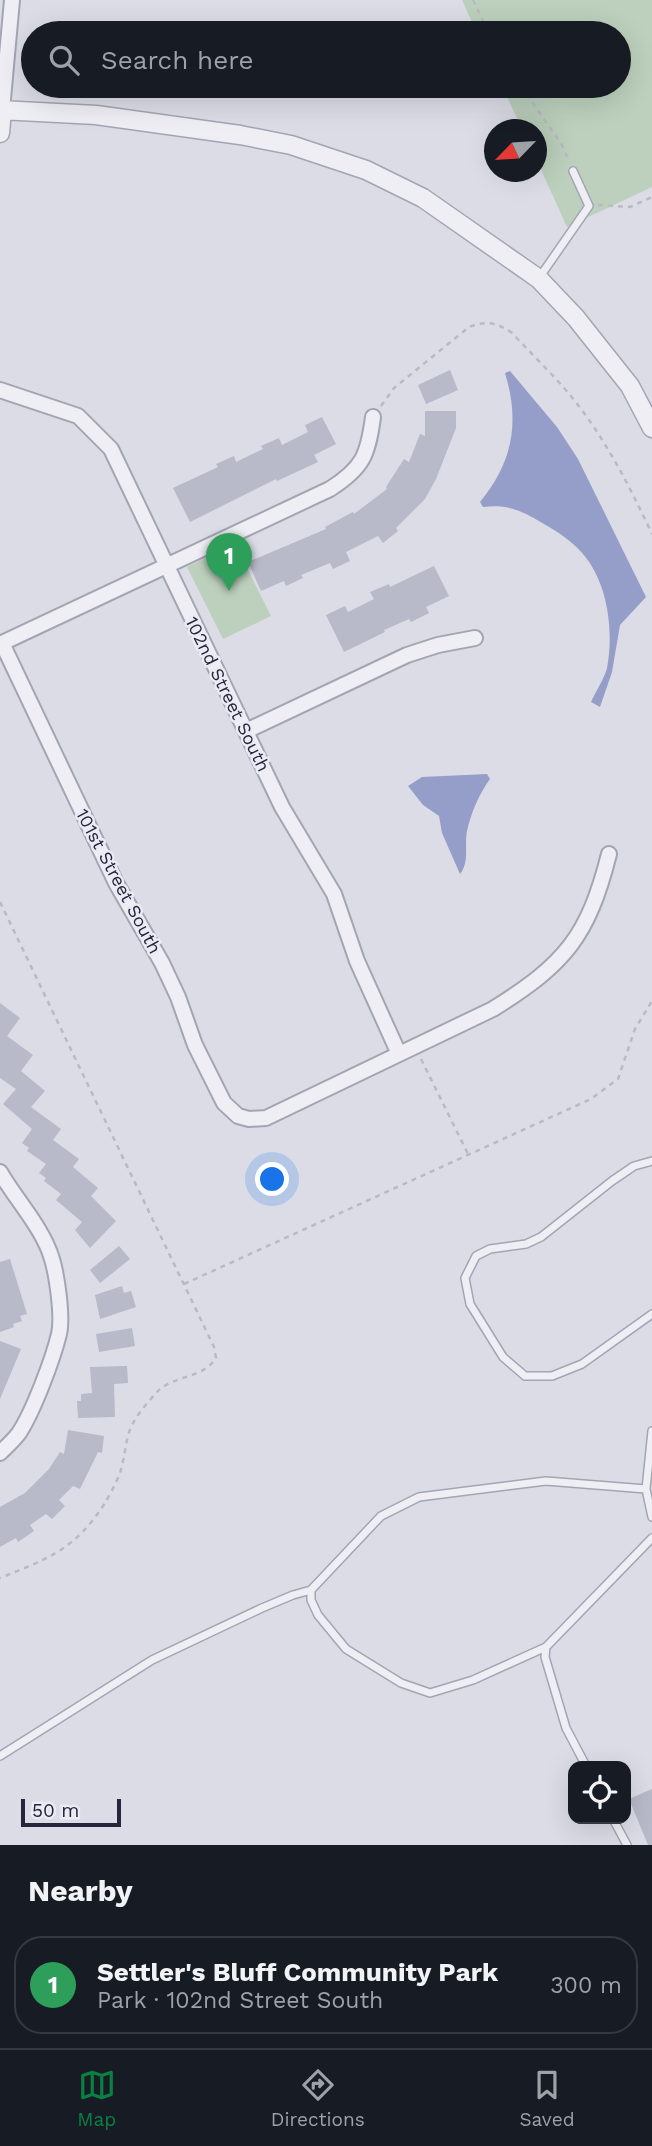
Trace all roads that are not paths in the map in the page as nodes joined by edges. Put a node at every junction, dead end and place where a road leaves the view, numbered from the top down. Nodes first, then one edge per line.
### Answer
1 (12, 0) edge
2 (1, 110) edge
3 (0, 133) edge
4 (573, 171) road end
5 (539, 279) junction
6 (0, 390) edge
7 (373, 417) road end
8 (652, 428) edge
9 (166, 566) junction
10 (475, 638) dead end
11 (1, 644) edge
12 (246, 731) junction
13 (609, 854) dead end
14 (400, 1054) junction
15 (652, 1161) edge
16 (0, 1172) edge
17 (652, 1314) edge
18 (652, 1431) edge
19 (0, 1453) edge
20 (646, 1489) junction
21 (652, 1517) edge
22 (652, 1538) edge
23 (311, 1590) junction
24 (546, 1647) junction
25 (0, 1756) edge
26 (583, 1761) edge
27 (616, 1824) edge
28 (627, 1845) edge

1 - 2 street
2 - 3 street
2 - 5 street
4 - 5 lane
5 - 8 street
6 - 9 street, 102nd Street South
7 - 9 street
9 - 11 street
9 - 12 street, 102nd Street South
10 - 12 street
11 - 14 street, 101st Street South
12 - 14 street, 102nd Street South
13 - 14 street
15 - 17 lane
16 - 19 street
18 - 20 lane
20 - 21 lane
20 - 23 lane
22 - 24 lane
23 - 24 lane
23 - 25 lane
24 - 26 lane
27 - 28 lane

